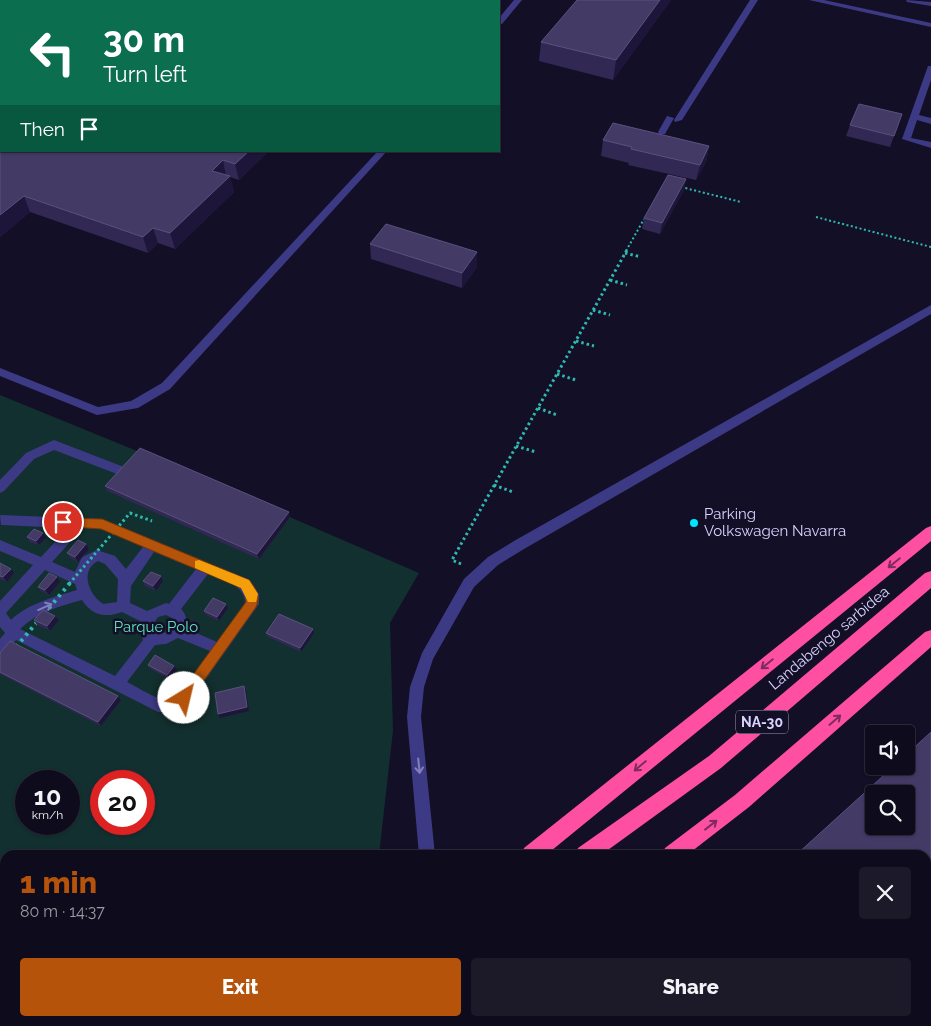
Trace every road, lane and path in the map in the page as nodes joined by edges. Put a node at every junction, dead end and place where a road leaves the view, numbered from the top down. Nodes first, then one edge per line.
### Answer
1 (504, 0) edge
2 (754, 0) edge
3 (812, 0) edge
4 (910, 0) edge
5 (517, 1) edge
6 (931, 4) edge
7 (500, 21) edge
8 (931, 25) edge
9 (931, 68) edge
10 (929, 78) edge
11 (921, 97) junction
12 (931, 99) edge
13 (914, 117) junction
14 (931, 121) edge
15 (665, 135) edge
16 (931, 145) edge
17 (382, 152) edge
18 (674, 185) edge
19 (741, 202) dead end
20 (647, 214) edge
21 (816, 217) dead end
22 (931, 247) edge
23 (625, 253) junction
24 (641, 258) dead end
25 (610, 280) junction
26 (627, 285) dead end
27 (931, 309) edge
28 (593, 310) junction
29 (610, 315) dead end
30 (576, 341) junction
31 (594, 346) dead end
32 (0, 372) edge
33 (557, 374) junction
34 (576, 380) dead end
35 (538, 408) junction
36 (557, 415) dead end
37 (516, 446) junction
38 (536, 452) dead end
39 (125, 472) edge
40 (494, 485) junction
41 (0, 488) edge
42 (513, 492) dead end
43 (0, 520) edge
44 (152, 521) dead end
45 (80, 523) junction
46 (931, 532) edge
47 (0, 544) edge
48 (152, 545) junction
49 (43, 564) junction
50 (205, 568) junction
51 (931, 578) edge
52 (80, 580) junction
53 (469, 583) junction
54 (123, 587) junction
55 (84, 594) junction
56 (123, 606) junction
57 (0, 610) edge
58 (173, 610) junction
59 (0, 616) edge
60 (148, 618) junction
61 (12, 631) junction
62 (177, 631) junction
63 (931, 637) edge
64 (152, 638) junction
65 (16, 647) edge
66 (0, 648) edge
67 (219, 649) junction
68 (116, 684) junction
69 (427, 850) edge
70 (537, 850) edge
71 (592, 850) edge
72 (678, 850) edge

1 - 5 lane
2 - 15 lane
3 - 8 lane
4 - 6 lane
5 - 7 lane
9 - 10 lane
10 - 11 lane
11 - 12 lane
11 - 13 lane
13 - 14 lane
13 - 16 lane
17 - 32 lane
18 - 19 path
20 - 23 path
21 - 22 path
23 - 24 path
23 - 25 path
25 - 26 path
25 - 28 path
27 - 53 lane
28 - 29 path
28 - 30 path
30 - 31 path
30 - 33 path
33 - 34 path
33 - 35 path
35 - 36 path
35 - 37 path
37 - 38 path
37 - 40 path
39 - 41 lane
40 - 42 path
40 - 53 path
43 - 45 lane
44 - 65 path, bridge
45 - 48 lane
45 - 49 lane
46 -> 70 highway
47 - 49 lane
48 - 50 lane
48 - 54 lane
49 - 52 lane
49 - 57 lane
50 - 58 lane
50 - 67 lane
51 - 71 highway, Landabengo sarbidea / NA-30
52 - 54 lane
52 - 55 lane
53 -> 69 lane
54 - 56 lane
55 - 56 lane
61 -> 55 lane
56 - 60 lane
58 - 60 lane
58 - 62 lane
59 - 61 lane
60 - 64 lane
61 - 66 lane
61 - 68 lane
62 - 64 lane
62 - 67 lane
72 -> 63 highway
64 - 68 lane
67 - 68 lane

